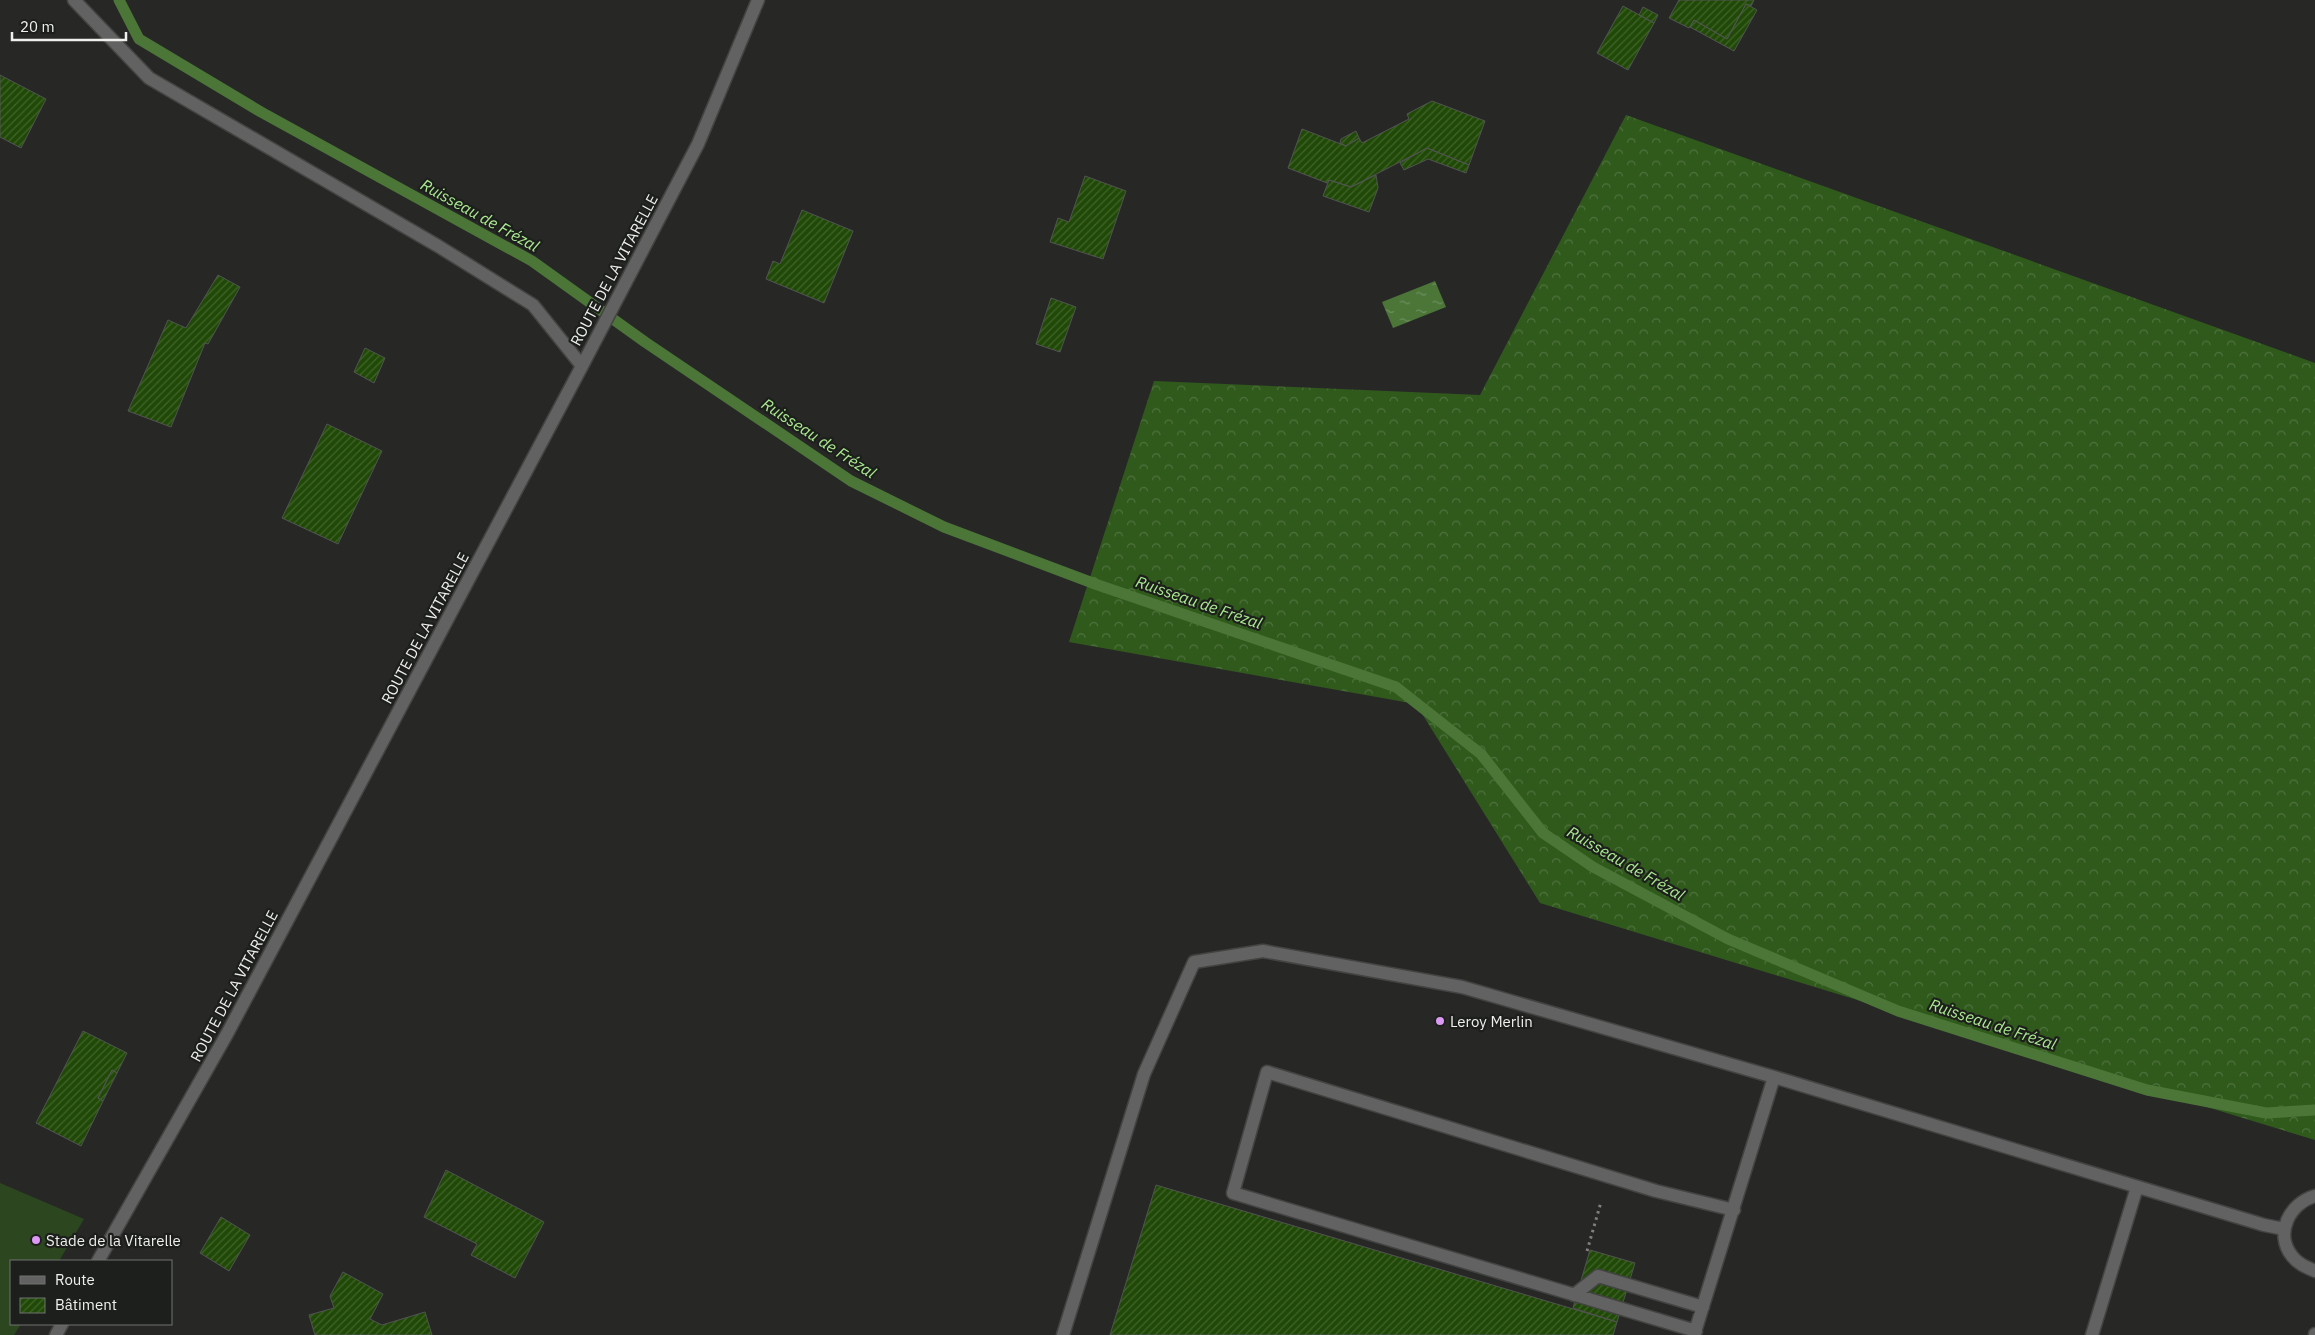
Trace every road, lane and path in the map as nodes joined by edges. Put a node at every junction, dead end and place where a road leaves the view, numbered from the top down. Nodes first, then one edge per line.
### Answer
1 (74, 0) edge
2 (758, 0) edge
3 (582, 366) junction
4 (1774, 1077) junction
5 (2136, 1187) junction
6 (1604, 1194) dead end
7 (2315, 1196) edge
8 (1734, 1210) junction
9 (2284, 1229) junction
10 (1587, 1251) dead end
11 (99, 1260) edge
12 (2315, 1271) edge
13 (1574, 1295) junction
14 (1703, 1306) junction
15 (1695, 1333) edge
16 (1064, 1335) edge
17 (2092, 1335) edge

1 - 3 street
2 - 3 street, ROUTE DE LA VITARELLE
3 - 11 street, ROUTE DE LA VITARELLE
4 - 5 street
4 - 8 street
4 - 16 street
5 - 9 street
5 - 17 street
6 - 10 path
7 - 9 street
8 - 13 street
8 - 14 street
9 - 12 street
13 - 14 street
13 - 15 street
14 - 15 street

